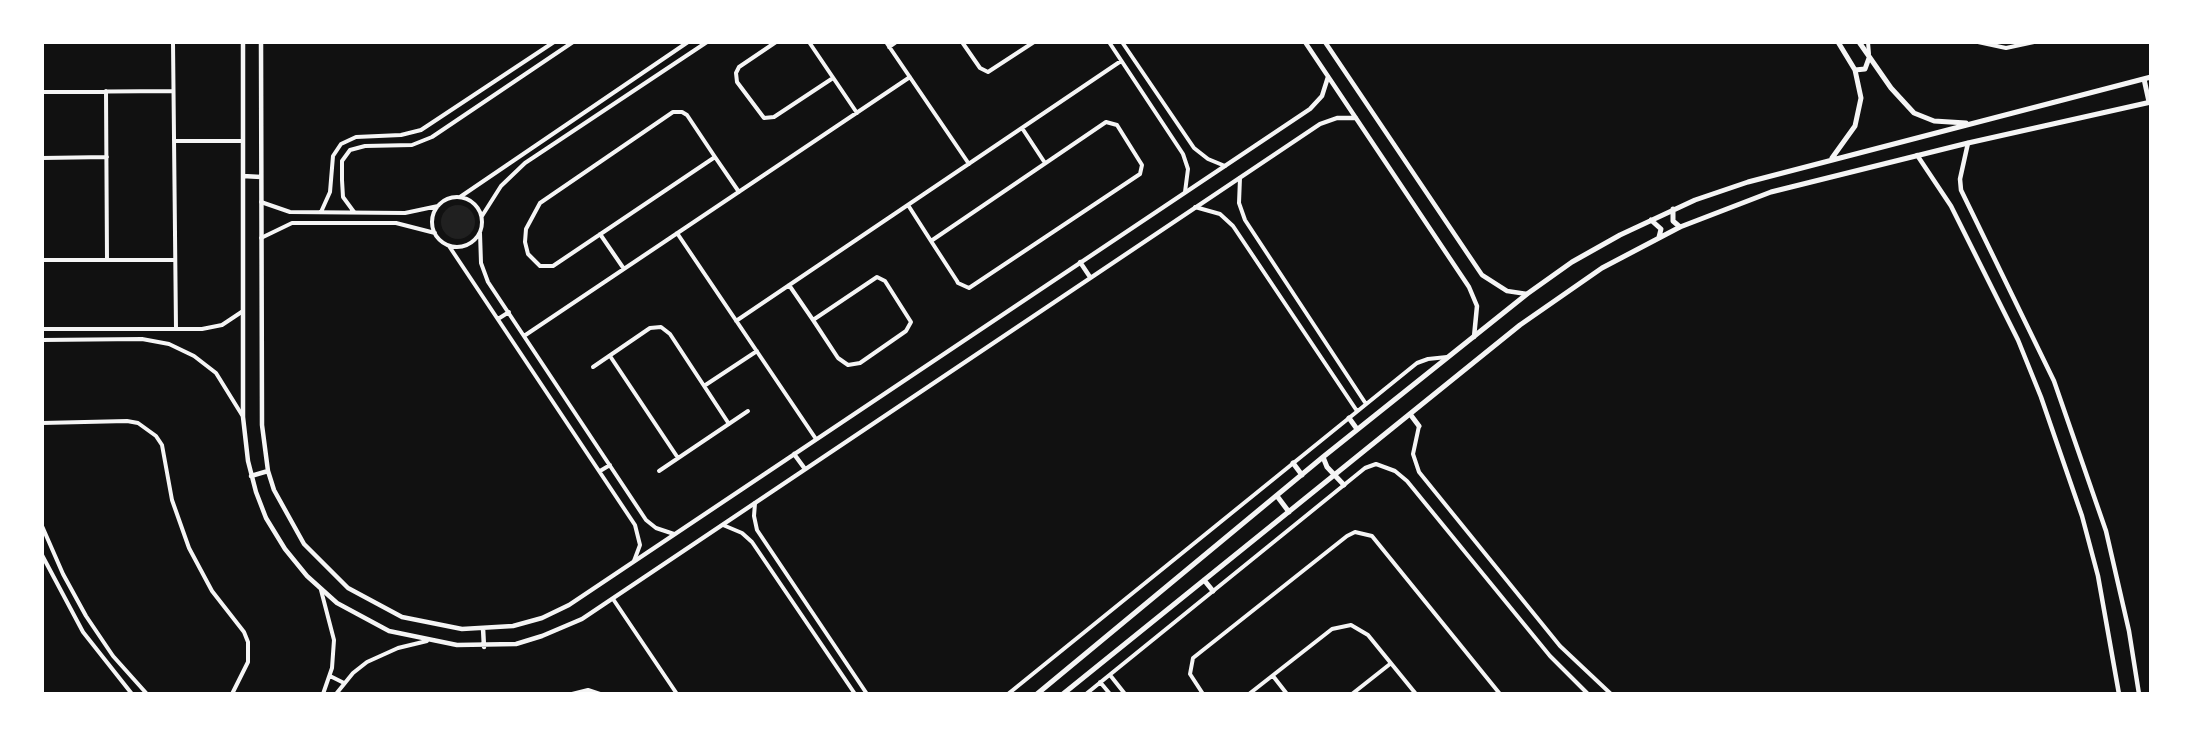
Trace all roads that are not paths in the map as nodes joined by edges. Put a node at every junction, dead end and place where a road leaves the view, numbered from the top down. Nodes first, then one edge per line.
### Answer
1 (173, 42) edge
2 (243, 42) edge
3 (261, 42) edge
4 (554, 42) edge
5 (573, 42) edge
6 (688, 42) edge
7 (707, 42) edge
8 (776, 42) edge
9 (809, 42) edge
10 (886, 42) edge
11 (896, 42) edge
12 (962, 42) edge
13 (1034, 42) edge
14 (1109, 42) edge
15 (1122, 42) edge
16 (1305, 42) edge
17 (1324, 42) edge
18 (1838, 42) edge
19 (1859, 42) edge
20 (1869, 42) edge
21 (1978, 42) edge
22 (2034, 42) edge
23 (889, 47) junction
24 (1869, 57) junction
25 (1121, 61) junction
26 (646, 70) junction
27 (1855, 70) junction
28 (910, 77) junction
29 (1328, 77) junction
30 (2151, 77) edge
31 (833, 78) junction
32 (652, 79) junction
33 (2144, 79) junction
34 (106, 91) junction
35 (173, 91) junction
36 (42, 92) edge
37 (1158, 95) junction
38 (1148, 101) junction
39 (2150, 102) edge
40 (857, 112) junction
41 (1356, 118) junction
42 (1974, 123) junction
43 (1022, 128) junction
44 (174, 141) junction
45 (243, 141) junction
46 (1968, 142) junction
47 (1917, 156) junction
48 (107, 157) junction
49 (715, 157) junction
50 (42, 158) edge
51 (1832, 158) junction
52 (1045, 163) junction
53 (969, 164) junction
54 (1224, 166) junction
55 (243, 176) junction
56 (1241, 176) junction
57 (261, 177) junction
58 (739, 192) junction
59 (1185, 192) junction
60 (460, 197) junction
61 (261, 202) junction
62 (908, 205) junction
63 (438, 206) junction
64 (1194, 206) junction
65 (1673, 209) junction
66 (321, 212) junction
67 (354, 212) junction
68 (482, 216) junction
69 (1651, 220) junction
70 (1680, 227) junction
71 (435, 233) junction
72 (480, 233) junction
73 (677, 233) junction
74 (600, 234) junction
75 (1659, 237) junction
76 (261, 238) junction
77 (931, 241) junction
78 (449, 246) junction
79 (42, 260) edge
80 (107, 260) junction
81 (175, 260) junction
82 (1080, 262) junction
83 (624, 269) junction
84 (1090, 277) junction
85 (789, 285) junction
86 (1527, 294) junction
87 (243, 311) junction
88 (509, 312) junction
89 (498, 319) junction
90 (813, 320) junction
91 (736, 321) junction
92 (42, 329) edge
93 (176, 329) junction
94 (524, 336) junction
95 (1473, 337) junction
96 (42, 340) edge
97 (757, 351) junction
98 (609, 356) junction
99 (1448, 357) junction
100 (593, 367) dead end
101 (704, 386) junction
102 (1366, 404) junction
103 (748, 411) dead end
104 (1357, 411) junction
105 (1410, 414) junction
106 (243, 417) junction
107 (1349, 418) junction
108 (42, 423) edge
109 (729, 424) junction
110 (1419, 426) joint
111 (1357, 429) junction
112 (816, 439) junction
113 (794, 454) junction
114 (1323, 457) junction
115 (678, 458) junction
116 (1293, 463) junction
117 (610, 465) junction
118 (805, 469) junction
119 (267, 471) junction
120 (600, 471) junction
121 (659, 471) dead end
122 (1302, 475) junction
123 (1336, 475) junction
124 (251, 476) junction
125 (1344, 485) junction
126 (1277, 496) junction
127 (755, 502) junction
128 (1289, 512) junction
129 (723, 525) junction
130 (42, 526) edge
131 (674, 534) junction
132 (53, 552) junction
133 (42, 556) edge
134 (634, 561) junction
135 (1204, 580) junction
136 (321, 590) junction
137 (1213, 591) junction
138 (613, 599) junction
139 (483, 628) junction
140 (427, 641) junction
141 (484, 646) junction
142 (1390, 664) junction
143 (1110, 675) junction
144 (330, 676) junction
145 (1273, 676) junction
146 (1100, 682) junction
147 (344, 683) junction
148 (132, 694) edge
149 (147, 694) edge
150 (232, 694) edge
151 (323, 694) edge
152 (336, 694) edge
153 (572, 694) edge
154 (600, 694) edge
155 (677, 694) edge
156 (855, 694) edge
157 (867, 694) edge
158 (1008, 694) edge
159 (1037, 694) edge
160 (1063, 694) edge
161 (1086, 694) edge
162 (1110, 694) edge
163 (1125, 694) edge
164 (1203, 694) edge
165 (1249, 694) edge
166 (1287, 694) edge
167 (1352, 694) edge
168 (1416, 694) edge
169 (1500, 694) edge
170 (1588, 694) edge
171 (1611, 694) edge
172 (2120, 694) edge
173 (2139, 694) edge

1 - 35 street
2 - 45 street
3 - 57 street
4 - 66 street
5 - 67 street
6 - 26 street
7 - 32 street
8 - 31 street
9 - 31 street
10 - 23 street
11 - 23 street
12 - 13 street
14 - 25 street
15 - 37 street
16 - 29 street
17 - 86 street
18 - 27 main road
19 - 24 main road
20 - 24 street
21 - 22 street
23 - 28 street
24 - 27 main road
24 - 42 main road
25 - 38 street
25 - 43 street
26 - 32 street
26 - 60 street
27 - 51 main road
28 - 40 street
28 - 53 street
29 - 41 street
29 - 54 street
30 - 33 main road
31 - 40 street
32 - 68 street
33 - 39 main road
33 - 42 main road
34 - 35 street
34 - 36 street
34 - 48 street
35 - 44 street
37 - 38 street
37 - 54 street
38 - 59 street
39 - 46 main road
40 - 58 street
41 - 56 street
41 - 95 street
42 - 51 main road
43 - 52 street
43 - 53 street
44 - 45 street
44 - 81 street
45 - 55 street
46 - 47 main road
46 - 173 street
47 - 70 main road
47 - 172 street
48 - 50 street
48 - 80 street
49 - 58 street
49 - 74 street
49 - 74 street
51 - 65 main road
52 - 77 street
52 - 77 street
53 - 62 street
54 - 59 street
55 - 57 street
55 - 87 street
56 - 64 street
56 - 102 street
57 - 61 street
58 - 73 street
59 - 82 street
60 - 63 street
60 - 68 street
61 - 66 street
61 - 76 street
62 - 77 street
62 - 85 street
63 - 67 street
63 - 71 street
64 - 84 street
64 - 104 street
65 - 69 main road
65 - 70 main road
66 - 67 street
68 - 72 street
69 - 75 main road
69 - 86 main road
70 - 75 main road
71 - 76 street
71 - 78 street
72 - 78 street
72 - 88 street
73 - 83 street
73 - 91 street
74 - 83 street
75 - 105 main road
76 - 119 street
78 - 89 street
79 - 80 street
80 - 81 street
81 - 93 street
82 - 84 street
82 - 112 street
83 - 94 street
84 - 118 street
85 - 90 street
85 - 91 street
86 - 95 main road
87 - 93 street
87 - 106 street
88 - 89 street
88 - 94 street
89 - 120 street
90 - 90 street
91 - 97 street
92 - 93 street
94 - 117 street
95 - 99 main road
96 - 106 street
97 - 101 street
97 - 112 street
98 - 100 street
98 - 101 street
98 - 115 street
99 - 102 street
99 - 111 main road
101 - 109 street
102 - 104 street
103 - 109 street
104 - 107 street
105 - 110 main road
105 - 123 main road
106 - 124 street
107 - 111 main road
107 - 116 street
108 - 150 street
109 - 115 street
110 - 171 street
111 - 114 main road
112 - 113 street
113 - 118 street
113 - 131 street
114 - 122 main road
114 - 123 main road
115 - 121 street
116 - 122 main road
116 - 158 street
117 - 120 street
117 - 131 street
118 - 127 street
119 - 124 street
119 - 139 street
120 - 134 street
122 - 126 main road
123 - 125 main road
123 - 128 main road
124 - 136 street
125 - 137 street
125 - 170 street
126 - 128 main road
126 - 159 main road
127 - 129 street
127 - 157 street
128 - 135 main road
129 - 138 street
129 - 156 street
130 - 132 street
131 - 134 street
132 - 133 street
132 - 149 street
133 - 148 street
134 - 139 street
135 - 137 main road
135 - 160 main road
136 - 140 street
136 - 144 street
137 - 143 street
138 - 141 street
138 - 155 street
139 - 141 street
140 - 141 street
140 - 147 street
142 - 145 street
142 - 167 street
142 - 168 street
143 - 146 street
143 - 163 street
144 - 147 street
144 - 151 street
145 - 165 street
145 - 166 street
146 - 161 street
146 - 162 street
147 - 152 street
153 - 154 street
164 - 169 street

